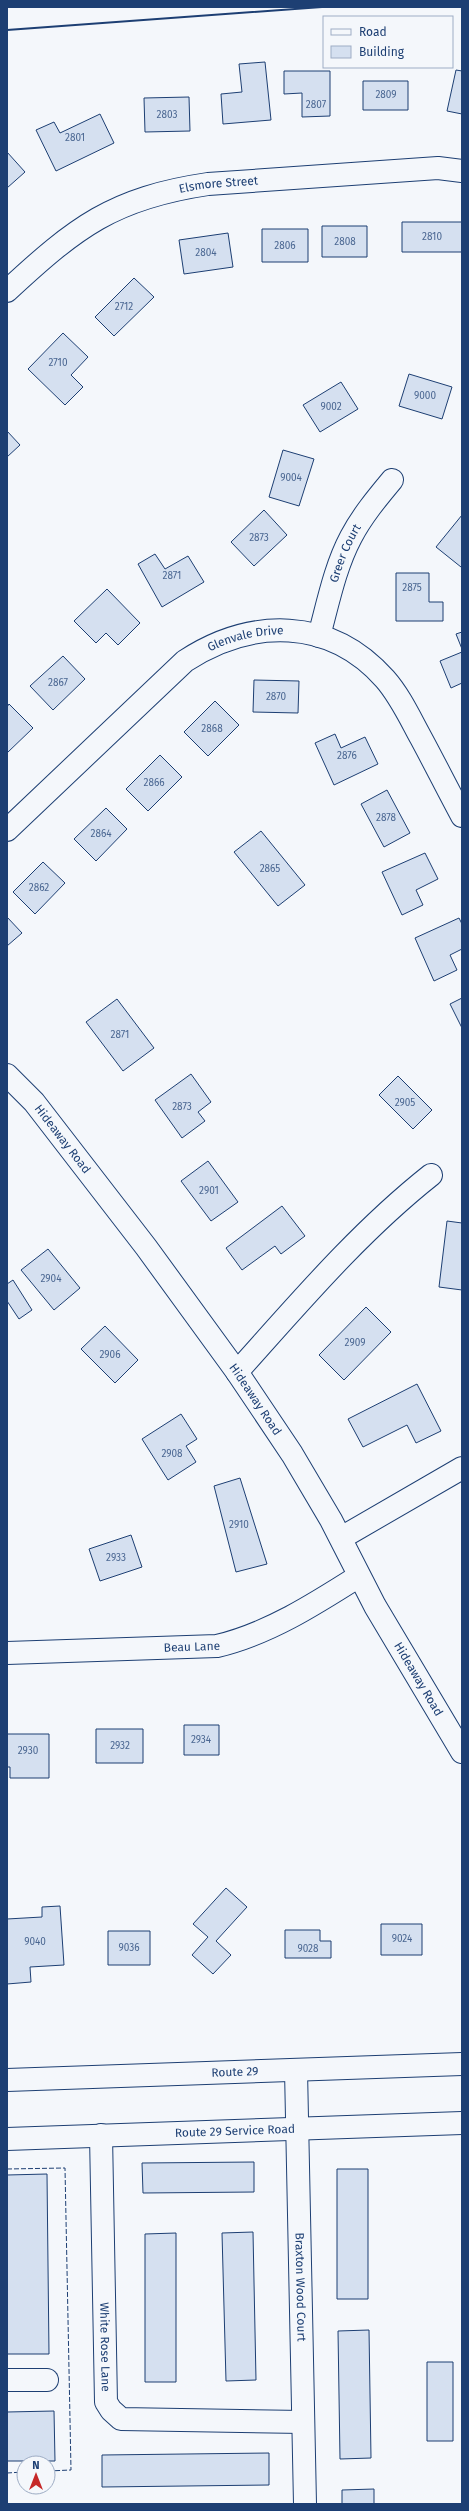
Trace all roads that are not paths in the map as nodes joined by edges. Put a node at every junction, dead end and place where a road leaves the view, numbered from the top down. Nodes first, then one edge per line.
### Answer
1 (462, 172) edge
2 (7, 291) edge
3 (392, 480) dead end
4 (319, 636) junction
5 (462, 816) edge
6 (7, 830) edge
7 (7, 1075) edge
8 (432, 1174) dead end
9 (237, 1372) junction
10 (462, 1468) edge
11 (341, 1538) junction
12 (359, 1576) junction
13 (7, 1653) edge
14 (462, 1752) edge
15 (462, 2064) edge
16 (296, 2070) junction
17 (7, 2080) edge
18 (462, 2123) edge
19 (297, 2128) junction
20 (101, 2135) junction
21 (7, 2139) edge
22 (7, 2380) edge
23 (47, 2380) dead end
24 (303, 2422) junction
25 (305, 2504) edge

1 - 2 street, Elsmore Street
3 - 4 street, Greer Court
4 - 5 street, Glenvale Drive
4 - 6 street, Glenvale Drive
7 - 9 street, Hideaway Road
8 - 9 street
9 - 11 street, Hideaway Road
10 - 11 street
11 - 12 street, Hideaway Road
12 - 13 street, Beau Lane
12 - 14 street, Hideaway Road
15 - 16 street, Route 29
16 - 17 street, Route 29
16 - 19 street, Braxton Wood Court
18 - 19 street, Route 29 Service Road
19 - 20 street, Route 29 Service Road
19 - 24 street, Braxton Wood Court
20 - 21 street, Route 29 Service Road
20 - 24 street, White Rose Lane
22 - 23 street
24 - 25 street, Braxton Wood Court

